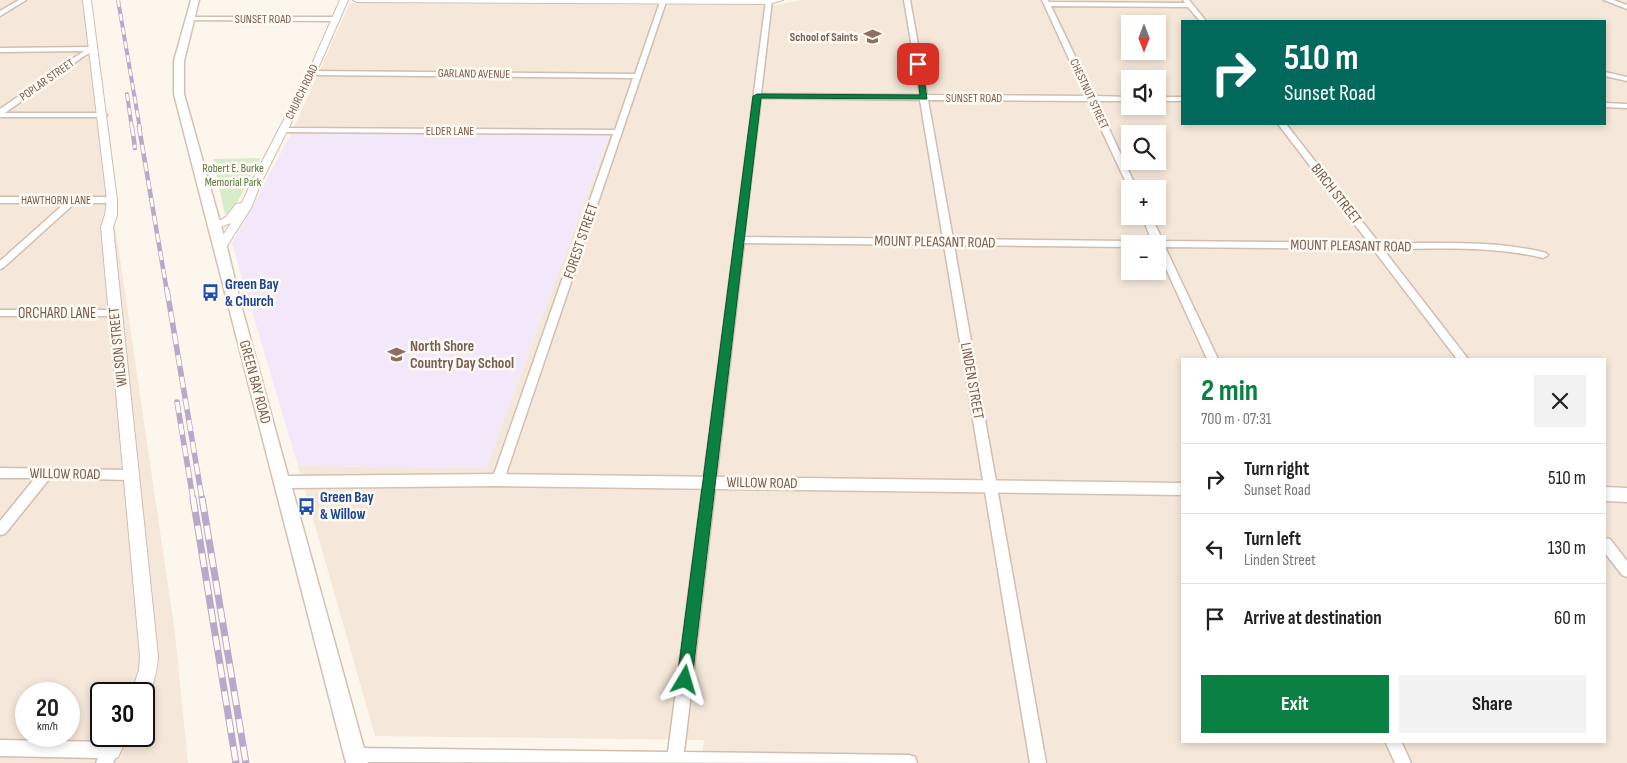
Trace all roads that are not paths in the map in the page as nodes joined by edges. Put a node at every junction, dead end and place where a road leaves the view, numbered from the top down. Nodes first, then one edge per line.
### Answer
1 (23, 0) edge
2 (87, 0) edge
3 (195, 0) edge
4 (344, 0) edge
5 (357, 0) edge
6 (779, 0) edge
7 (907, 0) edge
8 (1607, 0) edge
9 (769, 1) edge
10 (663, 2) junction
11 (1045, 2) edge
12 (1188, 2) edge
13 (1627, 7) edge
14 (0, 14) edge
15 (191, 19) junction
16 (335, 19) junction
17 (1202, 20) edge
18 (94, 49) junction
19 (0, 50) edge
20 (312, 73) junction
21 (1606, 74) edge
22 (637, 76) junction
23 (1627, 79) edge
24 (757, 96) junction
25 (924, 98) junction
26 (1091, 99) junction
27 (1121, 99) edge
28 (1166, 99) edge
29 (1181, 99) edge
30 (1606, 106) edge
31 (1627, 106) edge
32 (0, 114) edge
33 (103, 116) junction
34 (1283, 125) edge
35 (283, 130) junction
36 (618, 132) junction
37 (1129, 180) edge
38 (256, 183) junction
39 (0, 200) edge
40 (73, 200) junction
41 (112, 200) junction
42 (215, 226) junction
43 (740, 240) junction
44 (949, 242) junction
45 (1121, 244) edge
46 (1166, 244) edge
47 (1376, 246) junction
48 (221, 247) junction
49 (1543, 255) dead end
50 (1166, 261) edge
51 (0, 266) edge
52 (0, 313) edge
53 (114, 313) junction
54 (1213, 358) edge
55 (1462, 358) edge
56 (0, 473) edge
57 (47, 474) junction
58 (130, 474) junction
59 (498, 480) junction
60 (282, 482) junction
61 (708, 482) junction
62 (990, 486) junction
63 (1181, 489) edge
64 (1606, 494) edge
65 (1627, 495) edge
66 (0, 530) edge
67 (1606, 544) edge
68 (1627, 571) edge
69 (144, 682) edge
70 (1394, 743) edge
71 (0, 748) edge
72 (111, 750) edge
73 (356, 759) edge
74 (675, 761) edge
75 (909, 763) edge
76 (1038, 763) edge
77 (1403, 763) edge

1 - 14 street
2 - 18 street, WILSON STREET
3 - 15 main road, GREEN BAY ROAD
4 - 16 street, CHURCH ROAD
5 - 10 street
6 - 9 street
7 - 25 street, LINDEN STREET
8 - 13 street
9 - 10 street
9 - 24 street
10 - 22 street, FOREST STREET
11 - 12 street
11 - 26 street, CHESTNUT STREET
12 - 17 street
15 - 16 street, SUNSET ROAD
15 - 42 main road, GREEN BAY ROAD
16 - 20 street, CHURCH ROAD
18 - 19 street
18 - 32 street, POPLAR STREET
18 - 33 street, WILSON STREET
20 - 22 street, GARLAND AVENUE
20 - 35 street, CHURCH ROAD
21 - 23 street
22 - 36 street, FOREST STREET
24 - 25 street, SUNSET ROAD
24 - 43 street
25 - 26 street, SUNSET ROAD
25 - 44 street, LINDEN STREET
26 - 27 street, SUNSET ROAD
26 - 37 street, CHESTNUT STREET
28 - 29 street
30 - 31 street
32 - 33 street
33 - 41 street, WILSON STREET
34 - 47 street, BIRCH STREET
35 - 36 street, ELDER LANE
35 - 38 street, CHURCH ROAD
36 - 59 street, FOREST STREET
38 - 42 street, CHURCH ROAD
38 - 48 street, CHURCH ROAD
39 - 40 street, HAWTHORN LANE
40 - 41 street, HAWTHORN LANE
40 - 51 street
41 - 53 street, WILSON STREET
42 - 48 main road, GREEN BAY ROAD
43 - 44 street, MOUNT PLEASANT ROAD
43 - 61 street
44 - 45 street, MOUNT PLEASANT ROAD
44 - 62 street, LINDEN STREET
46 - 47 street, MOUNT PLEASANT ROAD
47 - 49 street, MOUNT PLEASANT ROAD
47 - 55 street, BIRCH STREET
48 - 60 main road, GREEN BAY ROAD
50 - 54 street
52 - 53 street, ORCHARD LANE
53 - 58 street, WILSON STREET
56 - 57 street, WILLOW ROAD
57 - 58 street, WILLOW ROAD
57 - 66 street
58 - 69 street, WILSON STREET
59 - 60 main road, WILLOW ROAD
59 - 61 main road, WILLOW ROAD
60 - 73 main road, GREEN BAY ROAD
61 - 62 main road, WILLOW ROAD
61 - 74 street
62 - 63 main road, WILLOW ROAD
62 - 76 street, LINDEN STREET
64 - 65 main road
67 - 68 street
70 - 77 street
71 - 72 street
73 - 74 street
74 - 75 street

